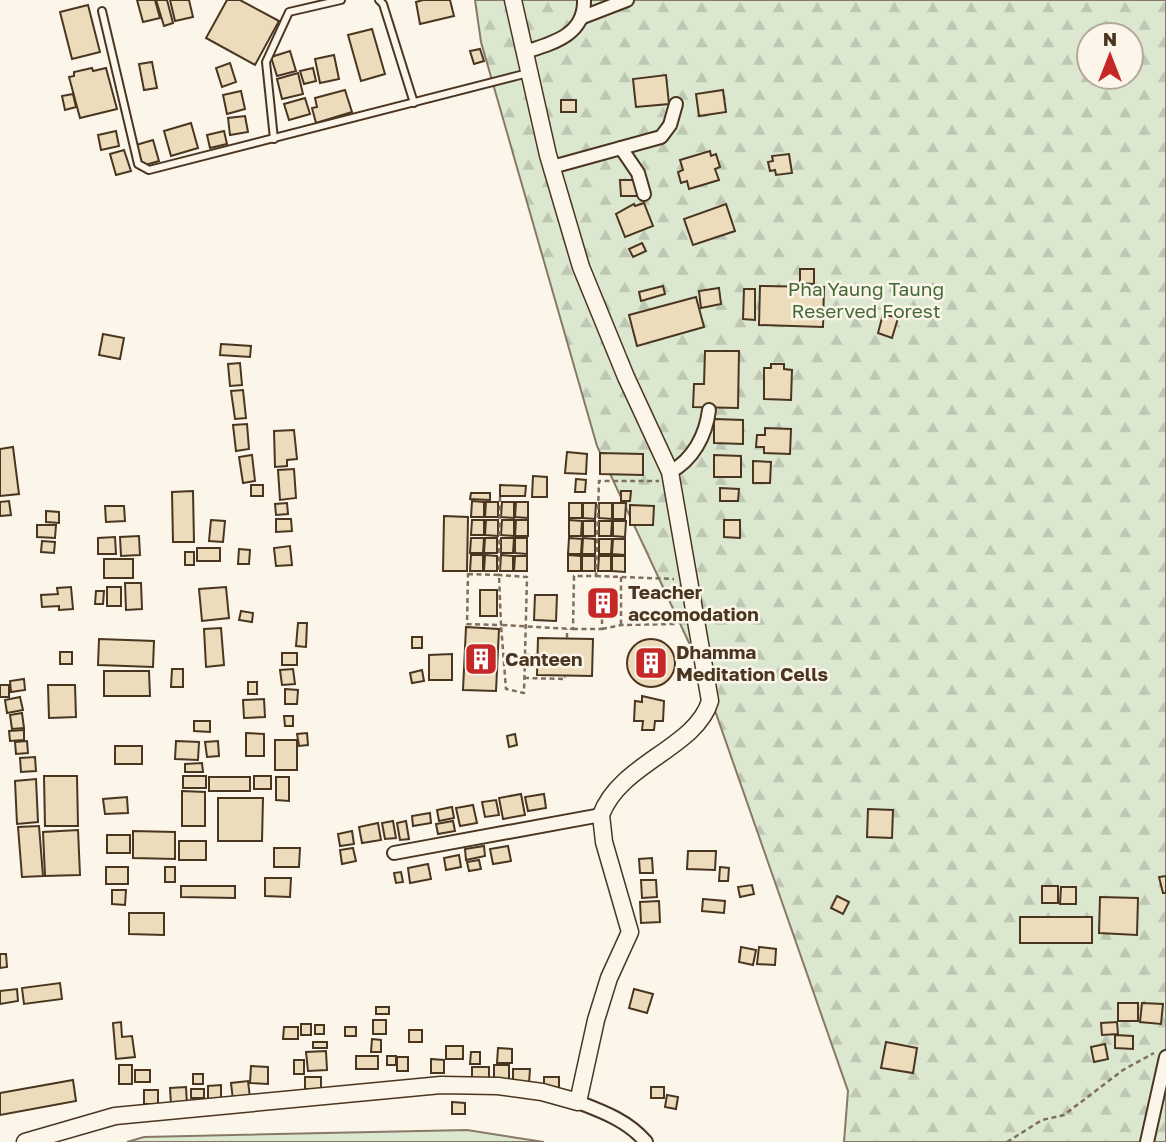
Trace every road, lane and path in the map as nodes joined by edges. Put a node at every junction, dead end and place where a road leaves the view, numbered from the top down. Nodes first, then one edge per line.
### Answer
1 (341, 0) edge
2 (379, 0) edge
3 (513, 0) edge
4 (584, 0) edge
5 (627, 0) edge
6 (102, 11) dead end
7 (583, 17) junction
8 (525, 52) junction
9 (530, 73) junction
10 (414, 103) junction
11 (676, 104) dead end
12 (274, 139) junction
13 (621, 148) junction
14 (552, 167) junction
15 (644, 194) dead end
16 (709, 410) dead end
17 (667, 477) junction
18 (500, 497) dead end
19 (499, 575) junction
20 (597, 576) junction
21 (621, 577) junction
22 (678, 579) dead end
23 (602, 614) dead end
24 (684, 615) dead end
25 (501, 625) junction
26 (621, 625) junction
27 (526, 627) junction
28 (567, 629) junction
29 (573, 629) junction
30 (602, 629) junction
31 (567, 638) dead end
32 (525, 655) junction
33 (538, 655) dead end
34 (565, 676) dead end
35 (524, 678) junction
36 (601, 815) junction
37 (394, 853) dead end
38 (1161, 1054) edge
39 (578, 1102) junction
40 (25, 1142) edge
41 (646, 1142) edge
42 (1007, 1142) edge
43 (1147, 1142) edge

1 - 12 lane
2 - 10 lane
3 - 8 street
4 - 7 street
5 - 7 street
6 - 12 lane
7 - 8 street
8 - 9 street
9 - 10 lane
9 - 14 street
10 - 12 lane
11 - 13 street
13 - 14 street
13 - 15 street
14 - 17 street
16 - 17 street
17 - 20 path
17 - 36 street
18 - 19 path
19 - 25 path
19 - 25 path
19 - 27 path
20 - 21 path
20 - 29 path
21 - 22 path
21 - 26 path
23 - 30 path
24 - 26 path
25 - 27 path
25 - 35 path
26 - 30 path
27 - 28 path
27 - 32 path
28 - 29 path
28 - 31 path
29 - 30 path
32 - 33 path
32 - 35 path
34 - 35 path
36 - 37 street
36 - 39 street
38 - 42 path
38 - 43 street
39 - 40 street
39 - 41 street

